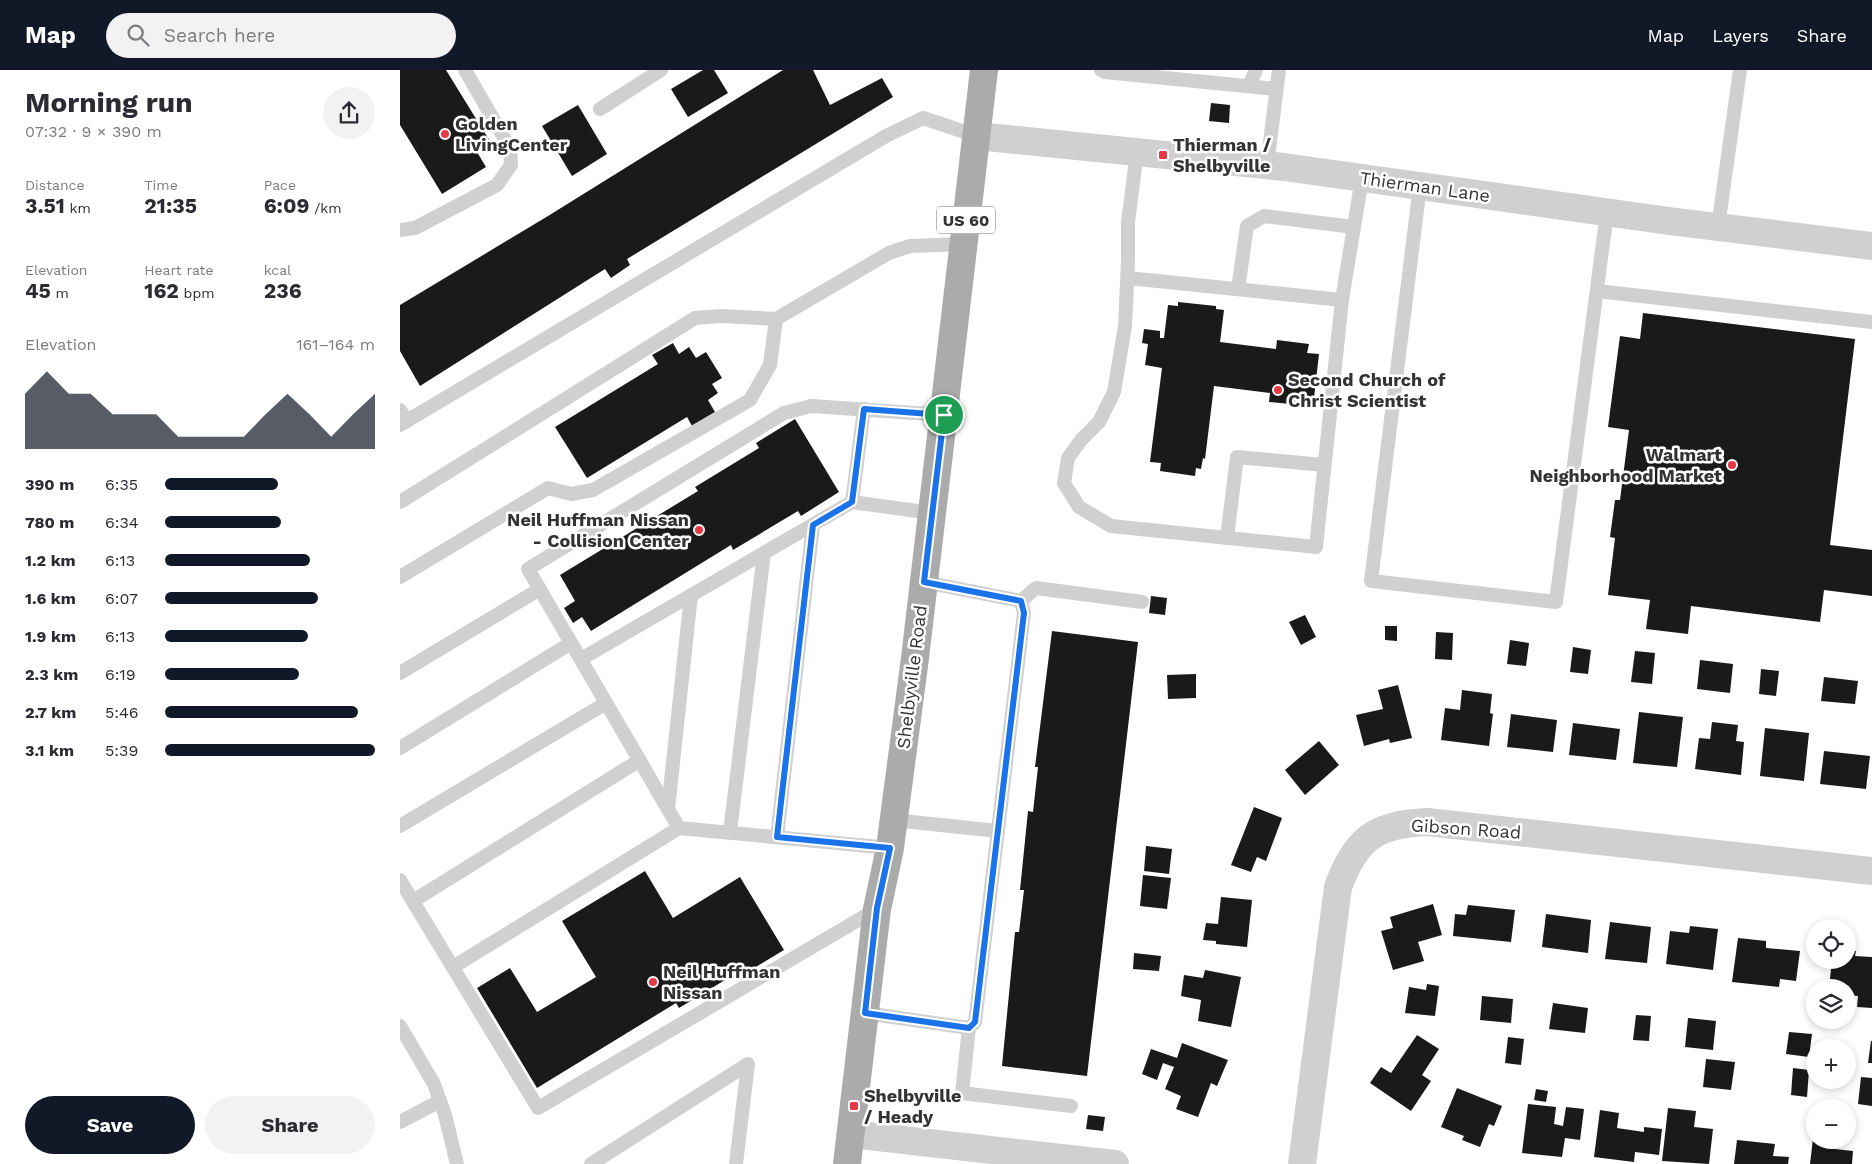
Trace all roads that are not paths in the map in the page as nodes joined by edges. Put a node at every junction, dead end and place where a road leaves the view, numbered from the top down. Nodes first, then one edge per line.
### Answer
1 (465, 70) edge
2 (661, 70) edge
3 (984, 70) edge
4 (1101, 70) edge
5 (1256, 70) edge
6 (1279, 70) edge
7 (1740, 70) edge
8 (1249, 86) junction
9 (1276, 88) junction
10 (600, 109) dead end
11 (976, 136) junction
12 (1137, 152) junction
13 (1267, 166) junction
14 (1362, 178) junction
15 (1420, 186) junction
16 (1607, 212) junction
17 (1354, 227) junction
18 (1718, 227) junction
19 (400, 230) edge
20 (964, 244) junction
21 (1872, 246) edge
22 (1128, 278) junction
23 (1238, 289) junction
24 (1597, 291) junction
25 (1342, 300) junction
26 (776, 319) junction
27 (1872, 322) edge
28 (864, 409) junction
29 (944, 415) junction
30 (402, 419) edge
31 (1324, 465) junction
32 (400, 502) edge
33 (852, 502) junction
34 (932, 513) junction
35 (813, 525) junction
36 (1227, 538) junction
37 (764, 554) junction
38 (400, 577) edge
39 (924, 582) junction
40 (540, 589) junction
41 (691, 595) junction
42 (1021, 601) junction
43 (1142, 602) dead end
44 (571, 643) junction
45 (581, 659) junction
46 (400, 673) edge
47 (606, 703) junction
48 (400, 748) edge
49 (640, 760) junction
50 (668, 809) junction
51 (893, 820) junction
52 (400, 826) edge
53 (679, 828) junction
54 (998, 831) junction
55 (730, 832) junction
56 (777, 837) junction
57 (890, 848) junction
58 (1872, 871) edge
59 (400, 880) edge
60 (413, 901) junction
61 (877, 908) junction
62 (453, 967) junction
63 (865, 1013) junction
64 (400, 1026) edge
65 (969, 1028) junction
66 (440, 1101) junction
67 (1071, 1106) dead end
68 (400, 1122) edge
69 (851, 1134) junction
70 (457, 1164) edge
71 (591, 1164) edge
72 (736, 1164) edge
73 (847, 1164) edge
74 (1115, 1164) edge
75 (1302, 1164) edge

1 - 19 lane
2 - 10 lane
3 - 11 main road, Shelbyville Road / US 60
4 - 8 lane
5 - 8 lane
6 - 9 lane
7 - 18 lane
8 - 9 lane
9 - 13 lane
11 - 12 street, Thierman Lane
11 - 20 main road, Shelbyville Road / US 60
11 - 30 lane
12 - 13 street, Thierman Lane
12 - 22 lane
13 - 14 street, Thierman Lane
14 - 15 street, Thierman Lane
14 - 17 lane
15 - 16 street, Thierman Lane
15 - 24 lane
16 - 18 street, Thierman Lane
16 - 24 lane
17 - 23 lane
17 - 25 lane
18 - 21 street, Thierman Lane
20 - 26 lane
20 - 29 main road, Shelbyville Road / US 60
22 - 23 lane
22 - 36 lane
23 - 25 lane
24 - 27 lane
25 - 31 lane
26 - 32 lane
26 - 38 lane
28 - 29 lane
28 - 33 lane
28 - 40 lane
29 - 34 main road, Shelbyville Road / US 60
31 - 36 lane
31 - 36 lane
33 - 34 lane
33 - 35 lane
34 - 39 main road, Shelbyville Road / US 60
35 - 37 lane
35 - 56 lane
37 - 41 lane
37 - 55 lane
39 - 42 lane
39 - 51 main road, Shelbyville Road / US 60
40 - 44 lane
40 - 46 lane
41 - 45 lane
41 - 50 lane
42 - 43 lane
42 - 54 lane
44 - 45 lane
44 - 48 lane
45 - 47 lane
47 - 49 lane
47 - 52 lane
49 - 50 lane
49 - 60 lane
50 - 53 lane
51 - 54 lane
51 - 57 main road, Shelbyville Road / US 60
53 - 55 lane
53 - 62 lane
54 - 65 lane
55 - 56 lane
56 - 57 lane
57 - 61 main road, Shelbyville Road / US 60
58 - 75 street, Gibson Road
59 - 60 lane
60 - 62 lane
61 - 62 lane
61 - 63 main road, Shelbyville Road / US 60
63 - 65 lane
63 - 69 main road, Shelbyville Road / US 60
64 - 66 lane
65 - 67 lane
66 - 68 lane
66 - 70 lane
69 - 73 main road, Shelbyville Road / US 60
69 - 74 street
71 - 72 lane

